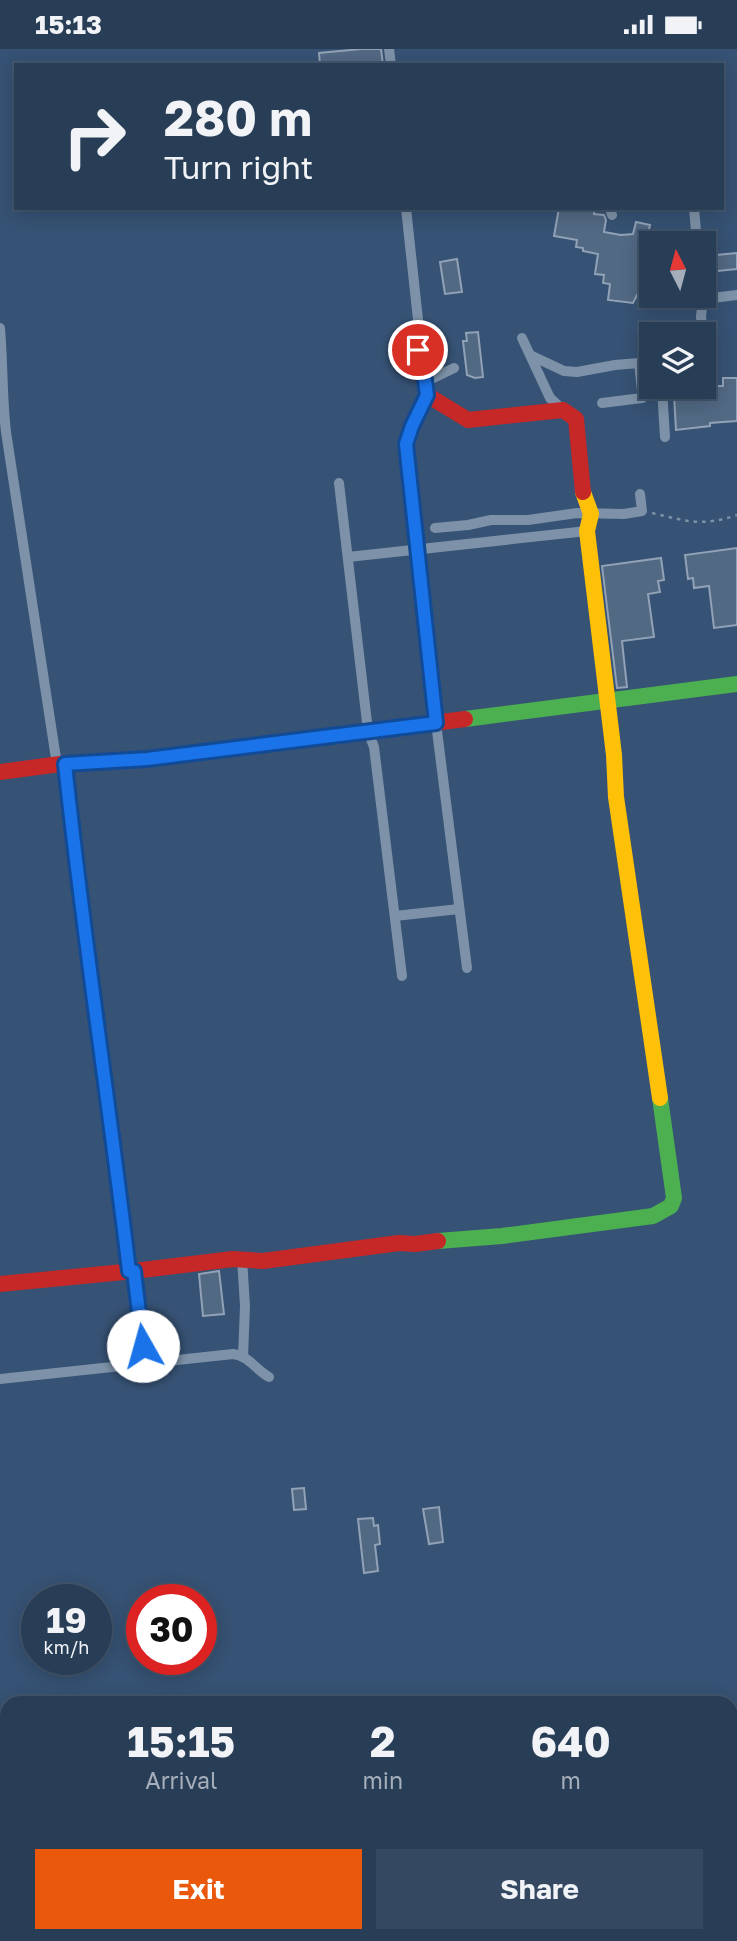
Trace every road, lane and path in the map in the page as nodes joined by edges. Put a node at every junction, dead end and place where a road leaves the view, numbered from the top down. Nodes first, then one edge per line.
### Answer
1 (406, 210) edge
2 (694, 210) edge
3 (696, 231) edge
4 (737, 295) edge
5 (716, 296) edge
6 (0, 328) edge
7 (522, 338) dead end
8 (406, 340) dead end
9 (530, 355) junction
10 (422, 359) junction
11 (639, 363) edge
12 (454, 368) dead end
13 (426, 388) junction
14 (639, 398) edge
15 (663, 399) edge
16 (602, 403) dead end
17 (563, 410) junction
18 (665, 437) dead end
19 (340, 483) dead end
20 (640, 494) dead end
21 (642, 511) junction
22 (591, 514) junction
23 (737, 515) edge
24 (435, 528) dead end
25 (587, 531) junction
26 (417, 549) junction
27 (348, 557) junction
28 (737, 684) edge
29 (607, 702) junction
30 (436, 723) junction
31 (368, 731) junction
32 (61, 764) junction
33 (0, 772) edge
34 (459, 909) junction
35 (395, 916) junction
36 (467, 968) dead end
37 (402, 976) dead end
38 (242, 1259) junction
39 (131, 1271) junction
40 (0, 1284) edge
41 (243, 1357) junction
42 (145, 1363) junction
43 (269, 1377) dead end
44 (0, 1379) edge

1 - 10 street
2 - 3 street
4 - 5 street
6 - 32 street
7 - 9 street
8 - 10 street
9 - 11 street
9 - 17 street
10 - 13 street
12 - 13 street
13 - 17 street
13 - 26 street
14 - 16 street
15 - 18 street
17 - 22 street
19 - 27 street
20 - 21 street
21 - 22 street
21 - 23 path
22 - 24 street
22 - 25 street
25 - 26 street
25 - 29 street
26 - 27 street
26 - 30 street
27 - 31 street
28 - 29 street
29 - 30 street
29 - 38 street
30 - 31 street
30 - 34 street
31 - 32 street
31 - 35 street
32 - 33 street
32 - 39 street
34 - 35 street
34 - 36 street
35 - 37 street
38 - 39 street
38 - 41 street
39 - 40 street
39 - 42 street
41 - 42 street
41 - 43 street
42 - 44 street

